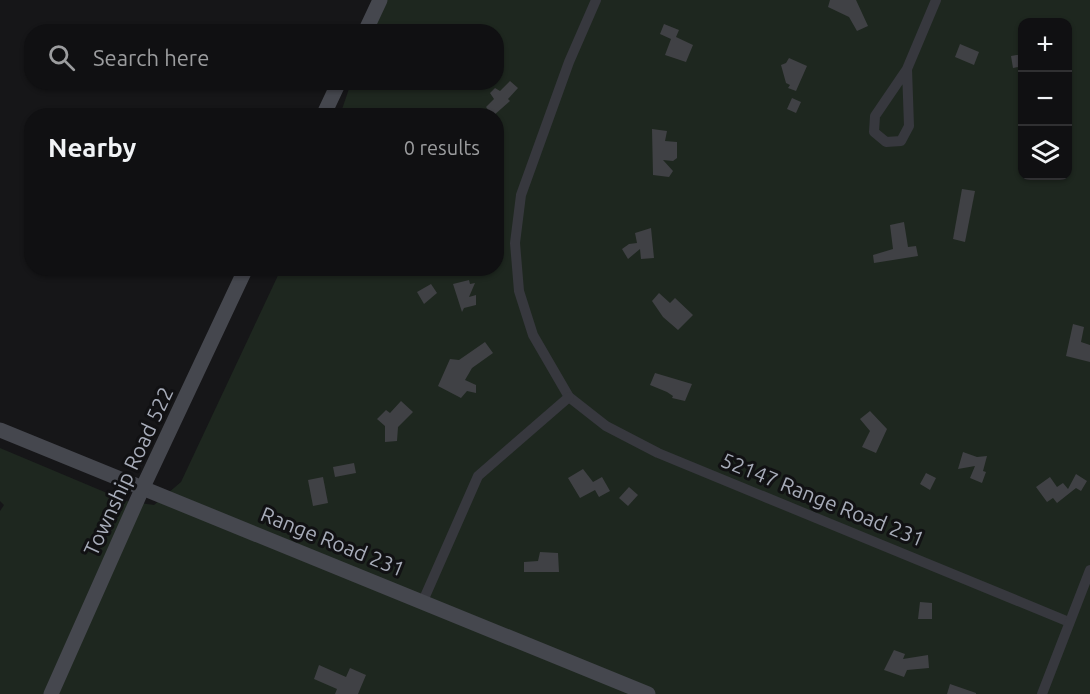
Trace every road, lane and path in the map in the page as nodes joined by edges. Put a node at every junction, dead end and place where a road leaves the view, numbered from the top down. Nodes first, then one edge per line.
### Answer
1 (381, 0) edge
2 (596, 0) edge
3 (936, 0) edge
4 (369, 24) edge
5 (907, 69) junction
6 (335, 90) edge
7 (326, 108) edge
8 (242, 276) edge
9 (569, 397) junction
10 (0, 430) edge
11 (143, 487) junction
12 (1090, 570) edge
13 (423, 601) junction
14 (1069, 622) junction
15 (51, 694) edge
16 (648, 694) edge
17 (1042, 694) edge

1 - 4 street
2 - 9 street, 52147 Range Road 231
3 - 5 street
5 - 5 street
6 - 7 street
8 - 11 street, Township Road 522
9 - 13 street
9 - 14 street, 52147 Range Road 231
10 - 11 street, Range Road 231
11 - 13 street, Range Road 231
11 - 15 street, Township Road 522
12 - 14 street
13 - 16 street, Range Road 231
14 - 17 street

